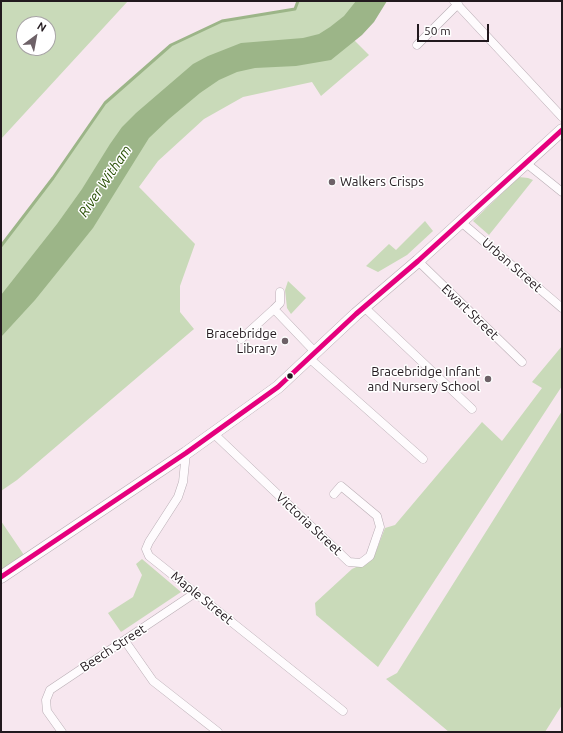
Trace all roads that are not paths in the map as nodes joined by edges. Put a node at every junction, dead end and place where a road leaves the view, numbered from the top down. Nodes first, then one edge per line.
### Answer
1 (456, 3) edge
2 (417, 45) dead end
3 (562, 117) edge
4 (562, 130) edge
5 (526, 163) junction
6 (562, 192) edge
7 (462, 222) junction
8 (418, 261) junction
9 (280, 292) dead end
10 (364, 307) junction
11 (562, 308) edge
12 (274, 309) junction
13 (241, 339) dead end
14 (312, 355) junction
15 (522, 362) dead end
16 (472, 409) dead end
17 (213, 434) junction
18 (186, 453) junction
19 (423, 459) dead end
20 (334, 494) dead end
21 (1, 577) edge
22 (195, 593) junction
23 (124, 641) junction
24 (344, 711) dead end
25 (62, 732) edge
26 (218, 732) edge

1 - 2 street
1 - 3 street
4 - 5 main road
5 - 6 street
5 - 7 main road
7 - 8 main road
7 - 11 street, Urban Street
8 - 10 main road
8 - 15 street, Ewart Street
9 - 12 street
10 - 14 main road
10 - 16 street
12 - 13 street
12 - 14 street
14 - 17 main road
14 - 19 street
17 - 18 main road
17 - 20 street, Victoria Street
18 - 21 main road
18 - 22 street, Maple Street
22 - 23 street, Beech Street
22 - 24 street, Maple Street
23 - 25 street, Beech Street
23 - 26 street

